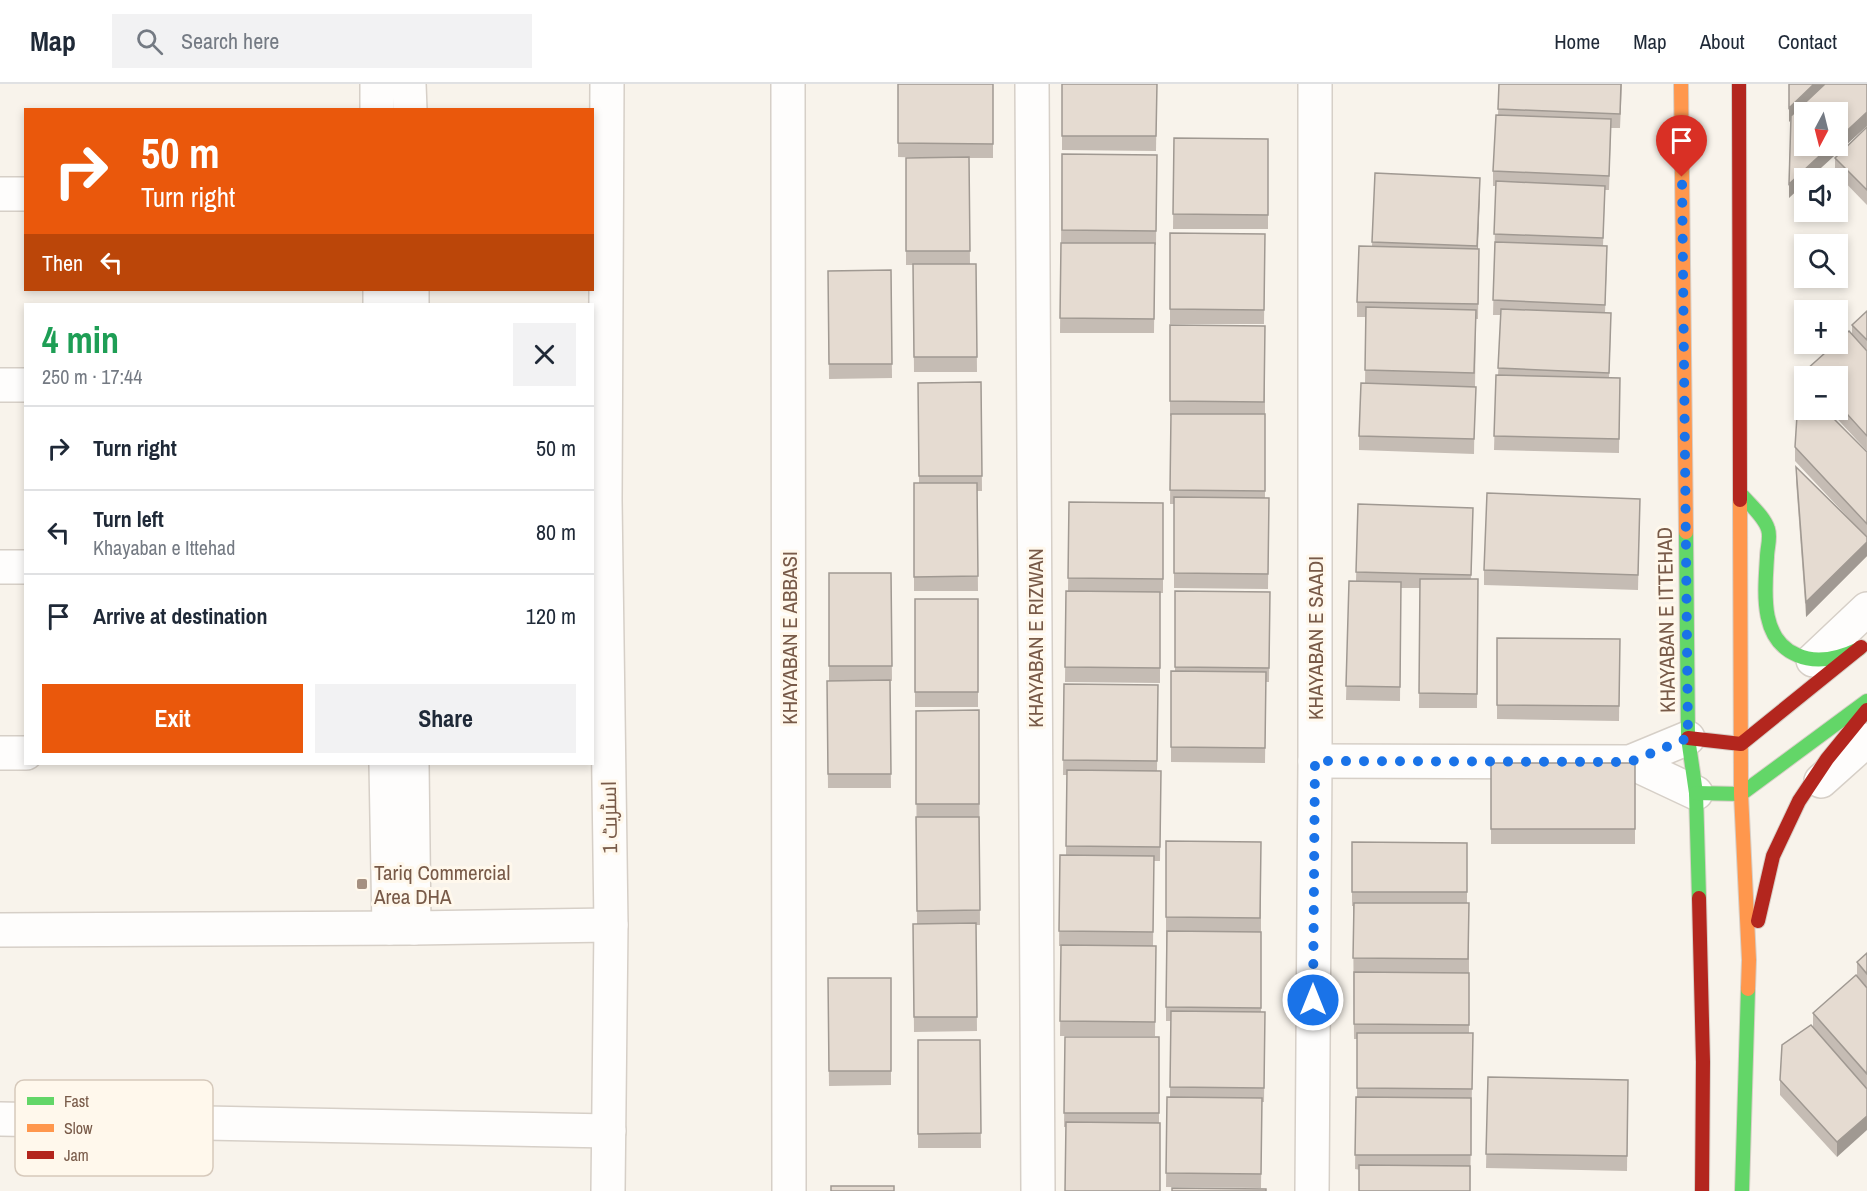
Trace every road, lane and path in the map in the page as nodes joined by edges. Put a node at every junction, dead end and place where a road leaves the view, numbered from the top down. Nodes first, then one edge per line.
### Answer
1 (377, 84) edge
2 (409, 84) edge
3 (607, 84) edge
4 (788, 84) edge
5 (1032, 84) edge
6 (1315, 84) edge
7 (1681, 84) edge
8 (1739, 84) edge
9 (377, 108) edge
10 (410, 108) edge
11 (0, 194) edge
12 (24, 194) edge
13 (0, 385) edge
14 (24, 385) edge
15 (1740, 493) junction
16 (0, 567) edge
17 (24, 567) edge
18 (1867, 609) edge
19 (1863, 645) edge
20 (1813, 660) junction
21 (1867, 701) edge
22 (1867, 710) edge
23 (1688, 738) junction
24 (1867, 740) edge
25 (1741, 744) junction
26 (0, 753) edge
27 (24, 753) edge
28 (1315, 761) junction
29 (1630, 762) junction
30 (386, 765) edge
31 (412, 765) edge
32 (1696, 793) junction
33 (1741, 794) junction
34 (1799, 801) junction
35 (611, 925) junction
36 (402, 928) junction
37 (0, 930) edge
38 (1749, 960) junction
39 (0, 1119) edge
40 (15, 1119) edge
41 (213, 1123) edge
42 (609, 1131) junction
43 (608, 1191) edge
44 (789, 1191) edge
45 (1038, 1191) edge
46 (1312, 1191) edge
47 (1702, 1191) edge
48 (1742, 1191) edge

1 - 9 street
2 - 10 street
3 - 35 street, اسٹریٹ 1
4 - 44 street, KHAYABAN E ABBASI
5 - 45 street, KHAYABAN E RIZWAN
6 - 28 street, KHAYABAN E SAADI
7 - 23 main road, KHAYABAN E ITTEHAD
8 - 15 main road
11 - 12 street
13 - 14 street
15 - 20 main road
15 - 25 main road
16 - 17 street
18 - 20 street
19 - 20 main road
19 - 25 main road
21 - 33 main road
22 - 34 main road
23 - 25 main road
23 - 29 street
23 - 32 main road, KHAYABAN E ITTEHAD
24 - 34 street
25 - 33 main road
26 - 27 street
28 - 29 street
28 - 46 street, KHAYABAN E SAADI
29 - 32 street
30 - 36 street
31 - 36 street
32 - 33 main road
32 - 47 main road, KHAYABAN E ITTEHAD
33 - 38 main road
34 - 38 main road
35 - 36 street
35 - 42 street, اسٹریٹ 1
36 - 37 street
38 - 48 main road
39 - 40 street
41 - 42 street
42 - 43 street, اسٹریٹ 1

